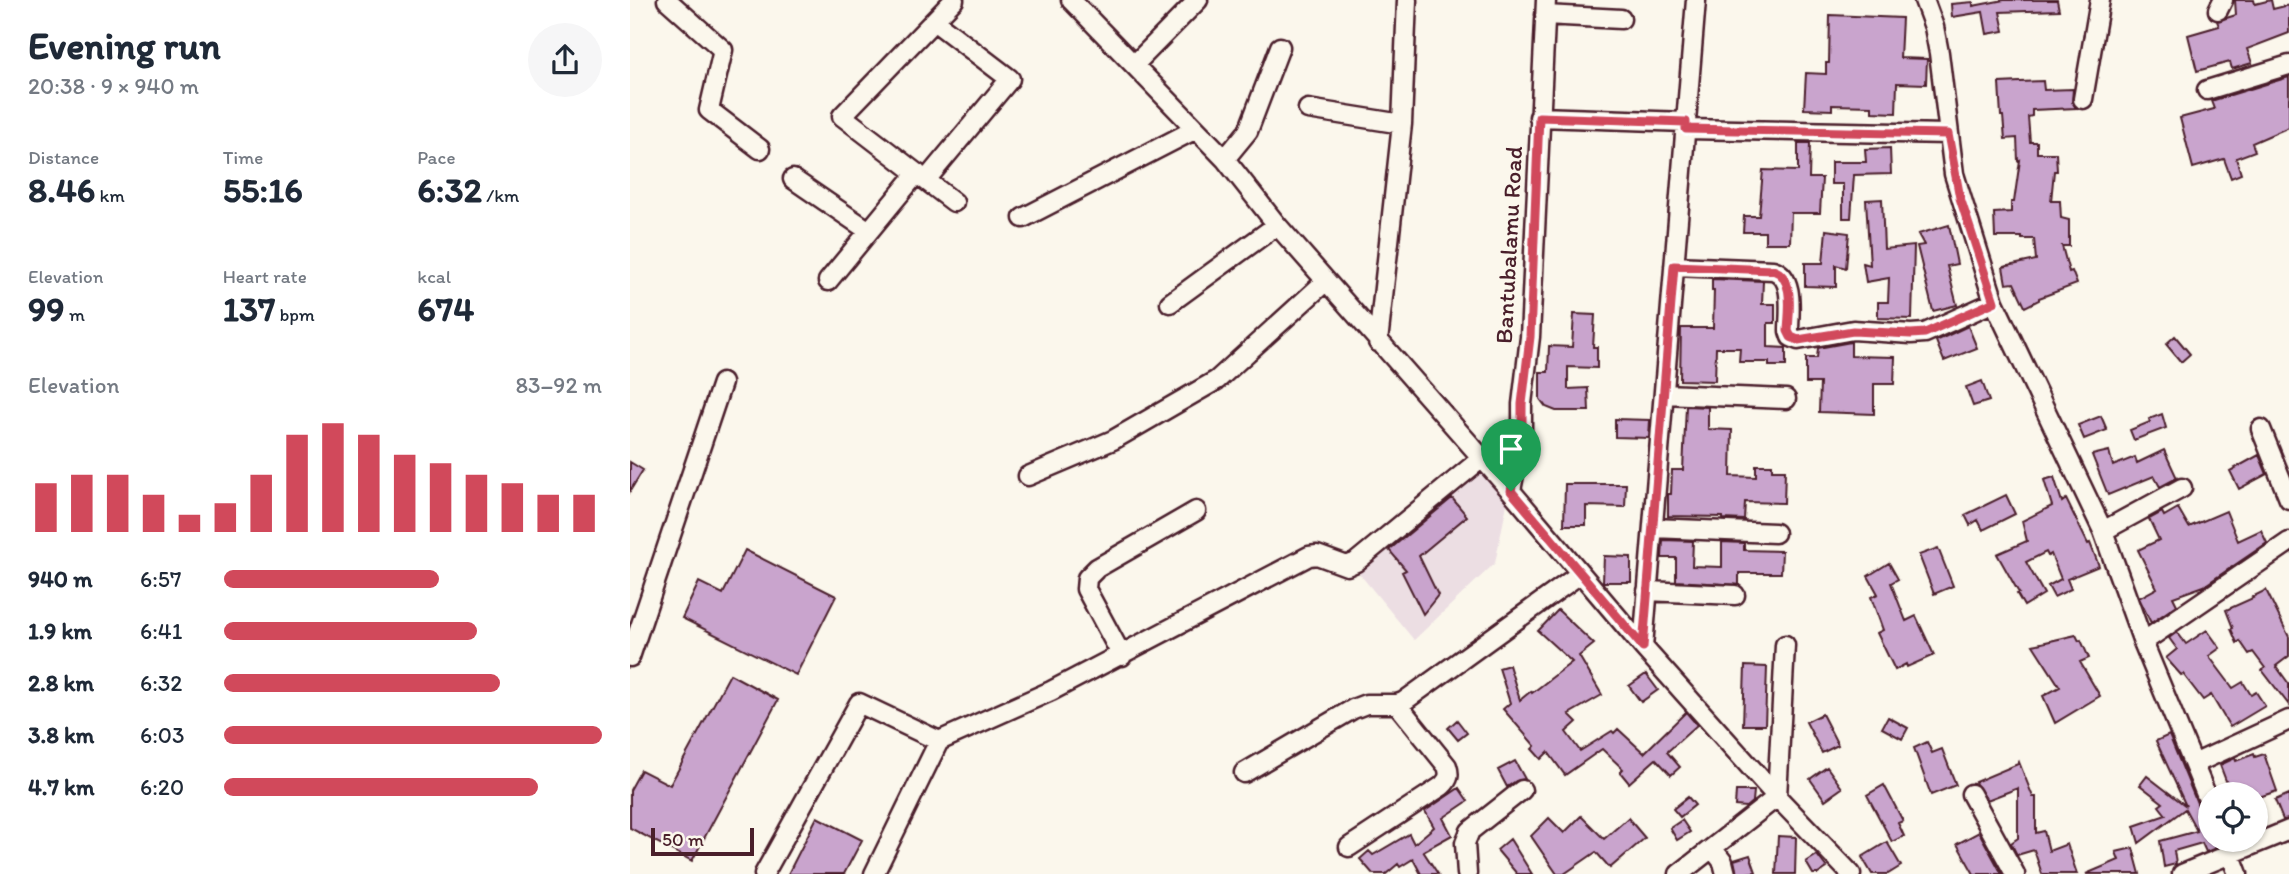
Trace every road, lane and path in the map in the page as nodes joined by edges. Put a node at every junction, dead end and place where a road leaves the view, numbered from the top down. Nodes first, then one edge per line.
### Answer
1 (667, 0) edge
2 (954, 0) edge
3 (1071, 0) edge
4 (1198, 0) edge
5 (1407, 0) edge
6 (1696, 0) edge
7 (1924, 0) edge
8 (2100, 0) edge
9 (1546, 7) edge
10 (1621, 19) dead end
11 (934, 21) junction
12 (1280, 47) dead end
13 (1134, 65) junction
14 (2289, 65) edge
15 (2207, 90) dead end
16 (2083, 99) dead end
17 (1308, 109) dead end
18 (1539, 117) junction
19 (1402, 124) junction
20 (1686, 126) junction
21 (1196, 129) junction
22 (1948, 134) junction
23 (760, 149) dead end
24 (1225, 159) junction
25 (921, 177) junction
26 (793, 178) dead end
27 (954, 202) dead end
28 (1023, 218) dead end
29 (1277, 225) junction
30 (869, 231) junction
31 (1674, 266) junction
32 (828, 281) dead end
33 (1326, 281) junction
34 (1994, 302) junction
35 (1170, 303) dead end
36 (1378, 342) junction
37 (722, 383) dead end
38 (1664, 394) junction
39 (1786, 399) dead end
40 (2261, 429) dead end
41 (1482, 458) junction
42 (1028, 476) dead end
43 (2182, 488) dead end
44 (1511, 491) junction
45 (2289, 499) edge
46 (1196, 511) dead end
47 (1653, 528) junction
48 (2103, 531) junction
49 (1775, 533) dead end
50 (2289, 542) edge
51 (1580, 573) junction
52 (1647, 591) junction
53 (1735, 595) dead end
54 (2143, 642) junction
55 (1785, 645) dead end
56 (1643, 647) junction
57 (1122, 656) junction
58 (630, 657) edge
59 (1397, 704) junction
60 (2289, 720) edge
61 (939, 741) junction
62 (2193, 764) junction
63 (1244, 773) dead end
64 (2201, 782) edge
65 (1522, 790) dead end
66 (1971, 794) dead end
67 (1777, 797) junction
68 (2289, 830) edge
69 (2268, 836) edge
70 (1349, 847) dead end
71 (1712, 848) junction
72 (2219, 852) edge
73 (2230, 852) edge
74 (764, 874) edge
75 (874, 874) edge
76 (1467, 874) edge
77 (1679, 874) edge
78 (1726, 874) edge
79 (1851, 874) edge
80 (2015, 874) edge
81 (2182, 874) edge
82 (2238, 874) edge

1 - 23 street
2 - 11 street
3 - 13 street
4 - 13 street
5 - 19 street
6 - 20 street
7 - 22 street
8 - 16 street
9 - 10 street
9 - 18 street, Bantubalamu Road
11 - 25 street
11 - 25 street
12 - 24 street
13 - 21 street
14 - 15 street
17 - 19 street
18 - 20 street
18 - 44 street, Bantubalamu Road
19 - 36 street
20 - 22 street
20 - 31 street
21 - 24 street
21 - 28 street
22 - 34 street
24 - 29 street
25 - 27 street
25 - 30 street
26 - 30 street
29 - 33 street
29 - 35 street
30 - 32 street
31 - 34 street
31 - 38 street
33 - 36 street
33 - 42 street
34 - 48 street
36 - 41 street
37 - 58 street
38 - 39 street
38 - 47 street
40 - 45 street
41 - 44 street
41 - 57 street
43 - 48 street
44 - 51 street
46 - 57 street
47 - 49 street
47 - 52 street
48 - 54 street
50 - 54 street
51 - 56 street
51 - 59 street
52 - 53 street
52 - 56 street
54 - 62 street
55 - 67 street
56 - 67 street
57 - 61 street
59 - 63 street
59 - 70 street
60 - 62 street
61 - 74 street
61 - 75 street
62 - 64 street
65 - 76 street
66 - 80 street
67 - 71 street
67 - 79 street
68 - 69 street
71 - 77 street
71 - 78 street
72 - 81 street
73 - 82 street

